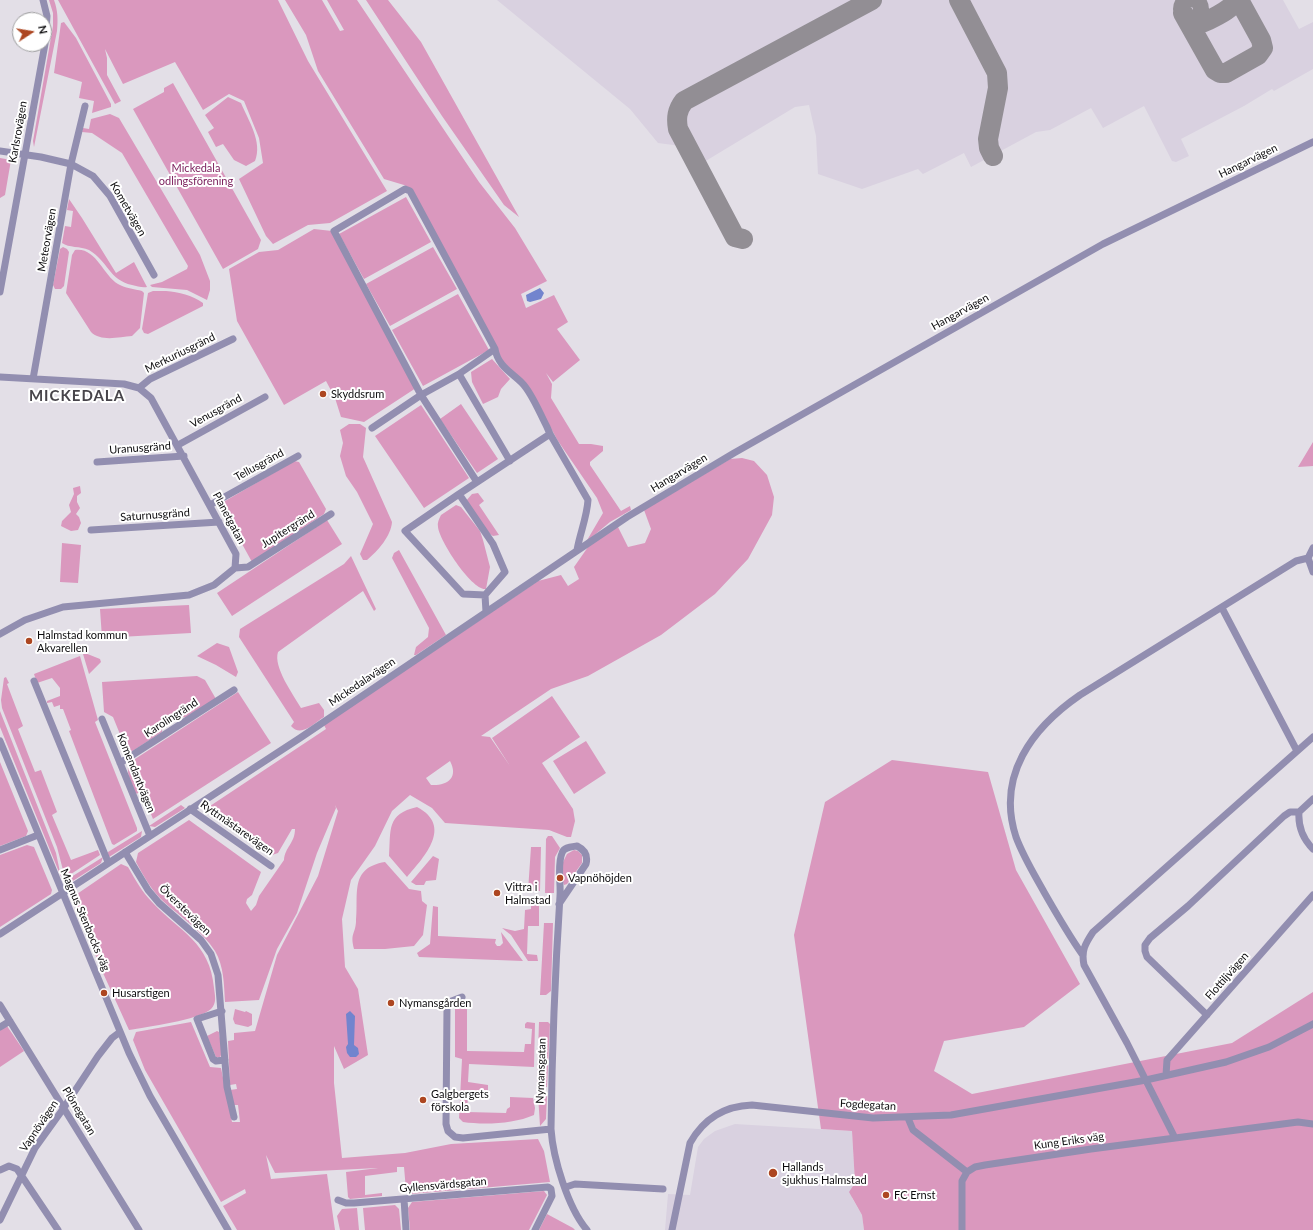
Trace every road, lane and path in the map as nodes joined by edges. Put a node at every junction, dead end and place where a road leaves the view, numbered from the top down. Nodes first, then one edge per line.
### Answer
1 (43, 0) edge
2 (85, 106) dead end
3 (1313, 142) edge
4 (0, 151) edge
5 (26, 155) junction
6 (71, 164) junction
7 (154, 276) dead end
8 (0, 292) edge
9 (233, 339) dead end
10 (496, 349) junction
11 (459, 374) junction
12 (0, 376) edge
13 (33, 379) junction
14 (139, 388) junction
15 (421, 395) junction
16 (265, 397) dead end
17 (372, 428) dead end
18 (550, 434) junction
19 (178, 445) junction
20 (184, 456) junction
21 (298, 456) dead end
22 (510, 461) junction
23 (97, 462) dead end
24 (477, 482) junction
25 (459, 494) junction
26 (210, 505) junction
27 (331, 514) dead end
28 (627, 516) joint
29 (219, 522) junction
30 (91, 530) dead end
31 (1313, 548) edge
32 (578, 550) junction
33 (1308, 558) junction
34 (235, 568) junction
35 (1313, 572) edge
36 (485, 595) junction
37 (1222, 608) junction
38 (486, 612) junction
39 (0, 634) edge
40 (34, 681) dead end
41 (234, 690) dead end
42 (102, 719) dead end
43 (1313, 737) edge
44 (0, 741) edge
45 (1297, 751) junction
46 (120, 763) junction
47 (1313, 799) edge
48 (190, 809) junction
49 (1299, 812) junction
50 (38, 835) junction
51 (150, 836) junction
52 (1313, 849) edge
53 (0, 850) edge
54 (125, 852) junction
55 (108, 862) junction
56 (271, 866) dead end
57 (62, 894) junction
58 (1313, 895) edge
59 (559, 904) junction
60 (0, 934) edge
61 (1082, 954) junction
62 (462, 997) dead end
63 (0, 1005) edge
64 (222, 1011) junction
65 (1207, 1015) junction
66 (10, 1021) junction
67 (1313, 1024) edge
68 (0, 1027) edge
69 (120, 1032) junction
70 (225, 1060) junction
71 (1166, 1075) junction
72 (1146, 1080) junction
73 (64, 1108) junction
74 (234, 1117) dead end
75 (908, 1118) junction
76 (1313, 1124) edge
77 (551, 1129) junction
78 (1174, 1138) junction
79 (0, 1170) edge
80 (968, 1172) junction
81 (21, 1176) junction
82 (566, 1187) junction
83 (663, 1189) dead end
84 (404, 1199) junction
85 (338, 1200) dead end
86 (0, 1220) edge
87 (227, 1229) edge
88 (58, 1230) edge
89 (139, 1230) edge
90 (406, 1230) edge
91 (535, 1230) edge
92 (587, 1230) edge
93 (672, 1230) edge
94 (962, 1230) edge

1 - 5 street, Karlsrovägen
2 - 6 street, Meteorvägen
3 - 28 street, Hangarvägen
4 - 5 street, Kometvägen
5 - 6 street, Kometvägen
5 - 8 street, Karlsrovägen
6 - 7 street, Kometvägen
6 - 13 street, Meteorvägen
9 - 14 street, Merkuriusgränd
10 - 11 street
10 - 15 street
10 - 18 street
11 - 15 street
11 - 22 street
12 - 13 street
13 - 14 street
14 - 19 street, Planetgatan
15 - 17 street
15 - 24 street
16 - 19 street, Venusgränd
18 - 22 street
18 - 32 street
19 - 20 street, Planetgatan
20 - 23 street, Uranusgränd
20 - 26 street, Planetgatan
21 - 26 street, Tellusgränd
22 - 24 street
24 - 25 street
25 - 36 street
25 - 36 street
26 - 29 street, Planetgatan
27 - 34 street, Jupitergränd
28 - 32 street, Mickedalavägen
29 - 30 street, Saturnusgränd
29 - 34 street, Planetgatan
31 - 33 street
32 - 38 street, Mickedalavägen
33 - 35 street
33 - 37 street
34 - 39 street
36 - 38 street
37 - 45 street
37 - 61 street
38 - 48 street, Mickedalavägen
40 - 55 street
41 - 46 street, Karolingränd
42 - 46 street, Komendantvägen
43 - 45 street
44 - 50 street, Magnus Stenbocks väg
45 - 61 street
46 - 51 street, Komendantvägen
47 - 49 street
48 - 51 street, Mickedalavägen
48 - 56 street, Ryttmästarevägen
49 - 52 street
49 - 65 street
50 - 53 street
50 - 57 street, Magnus Stenbocks väg
51 - 54 street, Mickedalavägen
54 - 55 street, Mickedalavägen
54 - 64 street, Överstevägen
55 - 57 street, Mickedalavägen
57 - 60 street, Mickedalavägen
57 - 69 street, Magnus Stenbocks väg
58 - 65 street, Flottiljvägen
59 - 59 street, Nymansgatan
59 - 77 street, Nymansgatan
61 - 72 street
62 - 77 street
63 - 66 street, Plönegatan
64 - 70 street, Överstevägen
64 - 70 street
65 - 71 street, Flottiljvägen
66 - 68 street
66 - 73 street, Plönegatan
67 - 71 street, Fogdegatan
69 - 73 street, Vapnövägen
69 - 87 street, Magnus Stenbocks väg
70 - 74 street, Överstevägen
71 - 72 street, Fogdegatan
72 - 75 street, Fogdegatan
72 - 78 street
73 - 81 street, Vapnövägen
73 - 89 street, Plönegatan
75 - 80 street
75 - 93 street, Fogdegatan
76 - 78 street, Kung Eriks väg
77 - 82 street, Nymansgatan
78 - 80 street, Kung Eriks väg
79 - 81 street
80 - 94 street
81 - 86 street, Vapnövägen
81 - 88 street
82 - 83 street
82 - 92 street, Nymansgatan
84 - 85 street, Gyllensvärdsgatan
84 - 90 street
84 - 91 street, Gyllensvärdsgatan

